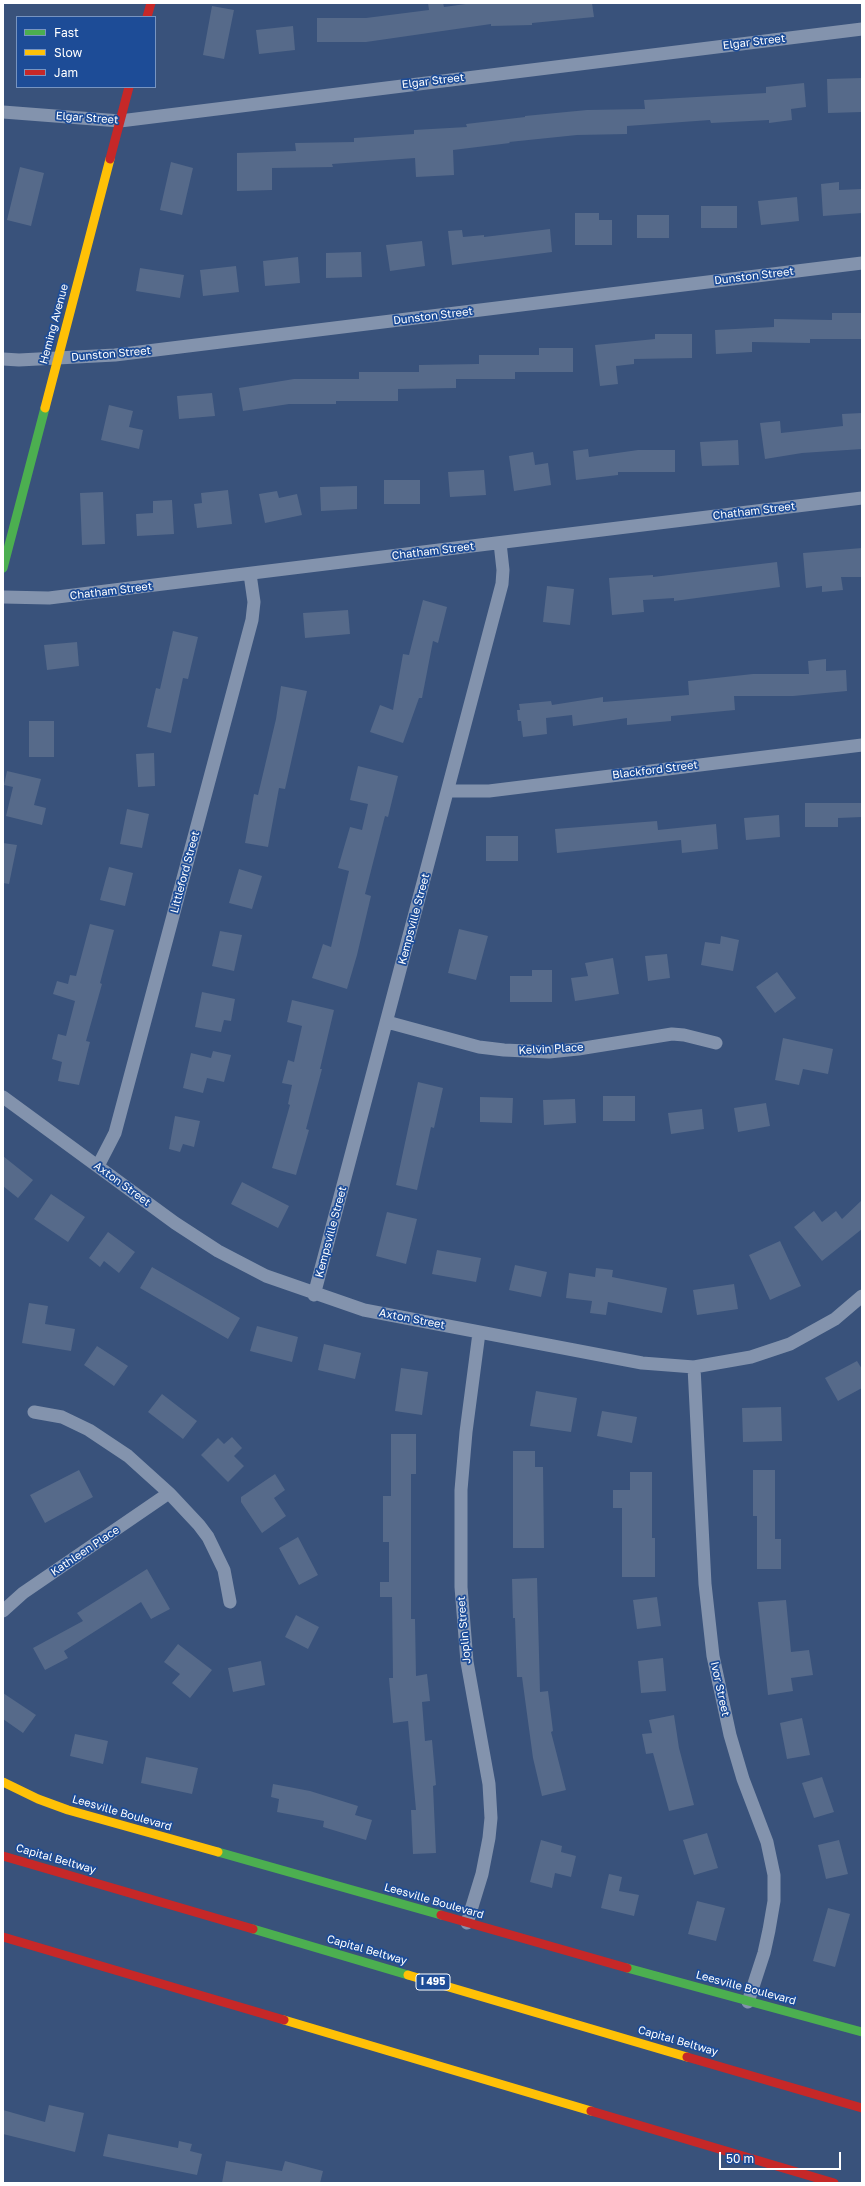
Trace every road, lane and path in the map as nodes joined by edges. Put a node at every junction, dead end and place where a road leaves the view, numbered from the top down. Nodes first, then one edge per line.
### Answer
1 (151, 3) edge
2 (147, 16) edge
3 (862, 29) edge
4 (129, 88) edge
5 (3, 112) edge
6 (120, 121) junction
7 (862, 263) edge
8 (58, 358) junction
9 (3, 359) edge
10 (862, 498) edge
11 (500, 543) junction
12 (3, 568) edge
13 (250, 574) junction
14 (3, 597) edge
15 (862, 745) edge
16 (448, 791) junction
17 (387, 1022) junction
18 (716, 1043) dead end
19 (3, 1097) edge
20 (98, 1166) junction
21 (314, 1294) junction
22 (862, 1296) edge
23 (479, 1332) junction
24 (694, 1367) junction
25 (34, 1412) dead end
26 (169, 1493) junction
27 (230, 1602) dead end
28 (3, 1611) edge
29 (3, 1782) edge
30 (3, 1856) edge
31 (467, 1923) junction
32 (3, 1938) edge
33 (748, 2002) junction
34 (862, 2032) edge
35 (862, 2108) edge
36 (834, 2183) edge

1 - 2 main road
3 - 6 street, Elgar Street
4 - 6 main road, Heming Avenue
5 - 6 street, Elgar Street
6 - 8 main road, Heming Avenue
7 - 8 street, Dunston Street
8 - 9 street, Dunston Street
8 - 12 main road, Heming Avenue
10 - 11 street, Chatham Street
11 - 13 street, Chatham Street
11 - 16 street, Kempsville Street
13 - 14 street, Chatham Street
13 - 20 street, Littleford Street
15 - 16 street, Blackford Street
16 - 17 street, Kempsville Street
17 - 18 street, Kelvin Place
17 - 21 street, Kempsville Street
19 - 20 street, Axton Street
20 - 21 street, Axton Street
21 - 23 street, Axton Street
22 - 24 street, Axton Street
23 - 24 street, Axton Street
23 - 31 street, Joplin Street
24 - 33 street, Ivor Street
25 - 26 street
26 - 27 street
26 - 28 street, Kathleen Place
29 - 31 main road, Leesville Boulevard
30 - 35 main road, Capital Beltway / I 495
31 - 33 main road, Leesville Boulevard
32 - 36 main road
33 - 34 main road, Leesville Boulevard

